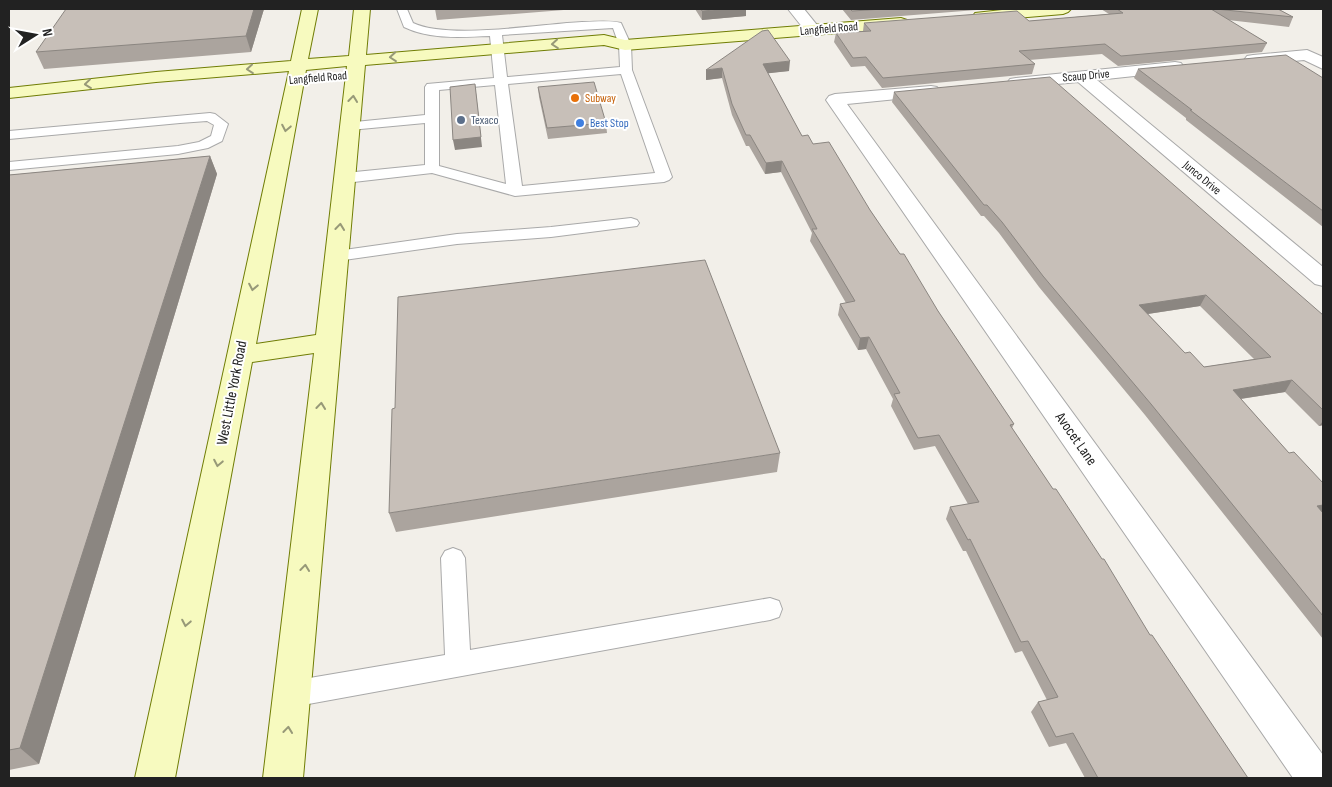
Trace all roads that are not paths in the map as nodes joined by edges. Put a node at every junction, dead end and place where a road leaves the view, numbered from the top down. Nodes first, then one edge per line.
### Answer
1 (310, 9) edge
2 (362, 9) edge
3 (402, 9) edge
4 (796, 9) edge
5 (1054, 9) edge
6 (962, 18) edge
7 (912, 22) edge
8 (813, 30) junction
9 (626, 45) junction
10 (497, 48) junction
11 (1238, 61) edge
12 (1323, 64) edge
13 (1189, 66) edge
14 (357, 68) junction
15 (626, 70) junction
16 (297, 72) junction
17 (1081, 76) junction
18 (501, 81) junction
19 (1002, 84) edge
20 (944, 90) edge
21 (9, 93) edge
22 (9, 102) edge
23 (432, 118) junction
24 (350, 126) junction
25 (9, 135) edge
26 (9, 166) edge
27 (432, 169) junction
28 (345, 178) junction
29 (515, 191) junction
30 (631, 223) dead end
31 (337, 256) junction
32 (1323, 279) edge
33 (328, 342) junction
34 (239, 355) junction
35 (453, 558) dead end
36 (770, 609) dead end
37 (458, 665) junction
38 (292, 694) junction
39 (155, 778) edge
40 (283, 778) edge
41 (1316, 778) edge

1 - 16 main road, West Little York Road
2 - 14 main road
3 - 10 lane
4 - 8 street
5 - 6 main road
7 - 8 main road, Langfield Road
8 - 9 main road, Langfield Road
9 - 10 main road, Langfield Road
9 - 10 main road, Langfield Road
9 - 15 lane
10 - 14 main road, Langfield Road
10 - 18 lane
11 - 12 street
13 - 17 street, Scaup Drive
14 - 16 main road, Langfield Road
24 -> 14 main road
15 - 18 lane
15 - 29 lane
16 -> 21 main road, Langfield Road
16 - 22 main road, Langfield Road
16 -> 34 main road, West Little York Road
17 - 19 street, Scaup Drive
17 - 32 street, Junco Drive
18 - 23 lane
18 - 29 lane
20 - 41 street, Avocet Lane
23 - 24 lane
23 - 27 lane
24 - 28 main road
25 - 26 lane
27 - 28 lane
27 - 29 lane
31 -> 28 main road
30 - 31 lane
31 - 33 main road
33 - 34 main road
38 -> 33 main road
34 -> 39 main road, West Little York Road
35 - 37 lane
36 - 37 lane
37 - 38 lane
40 -> 38 main road

